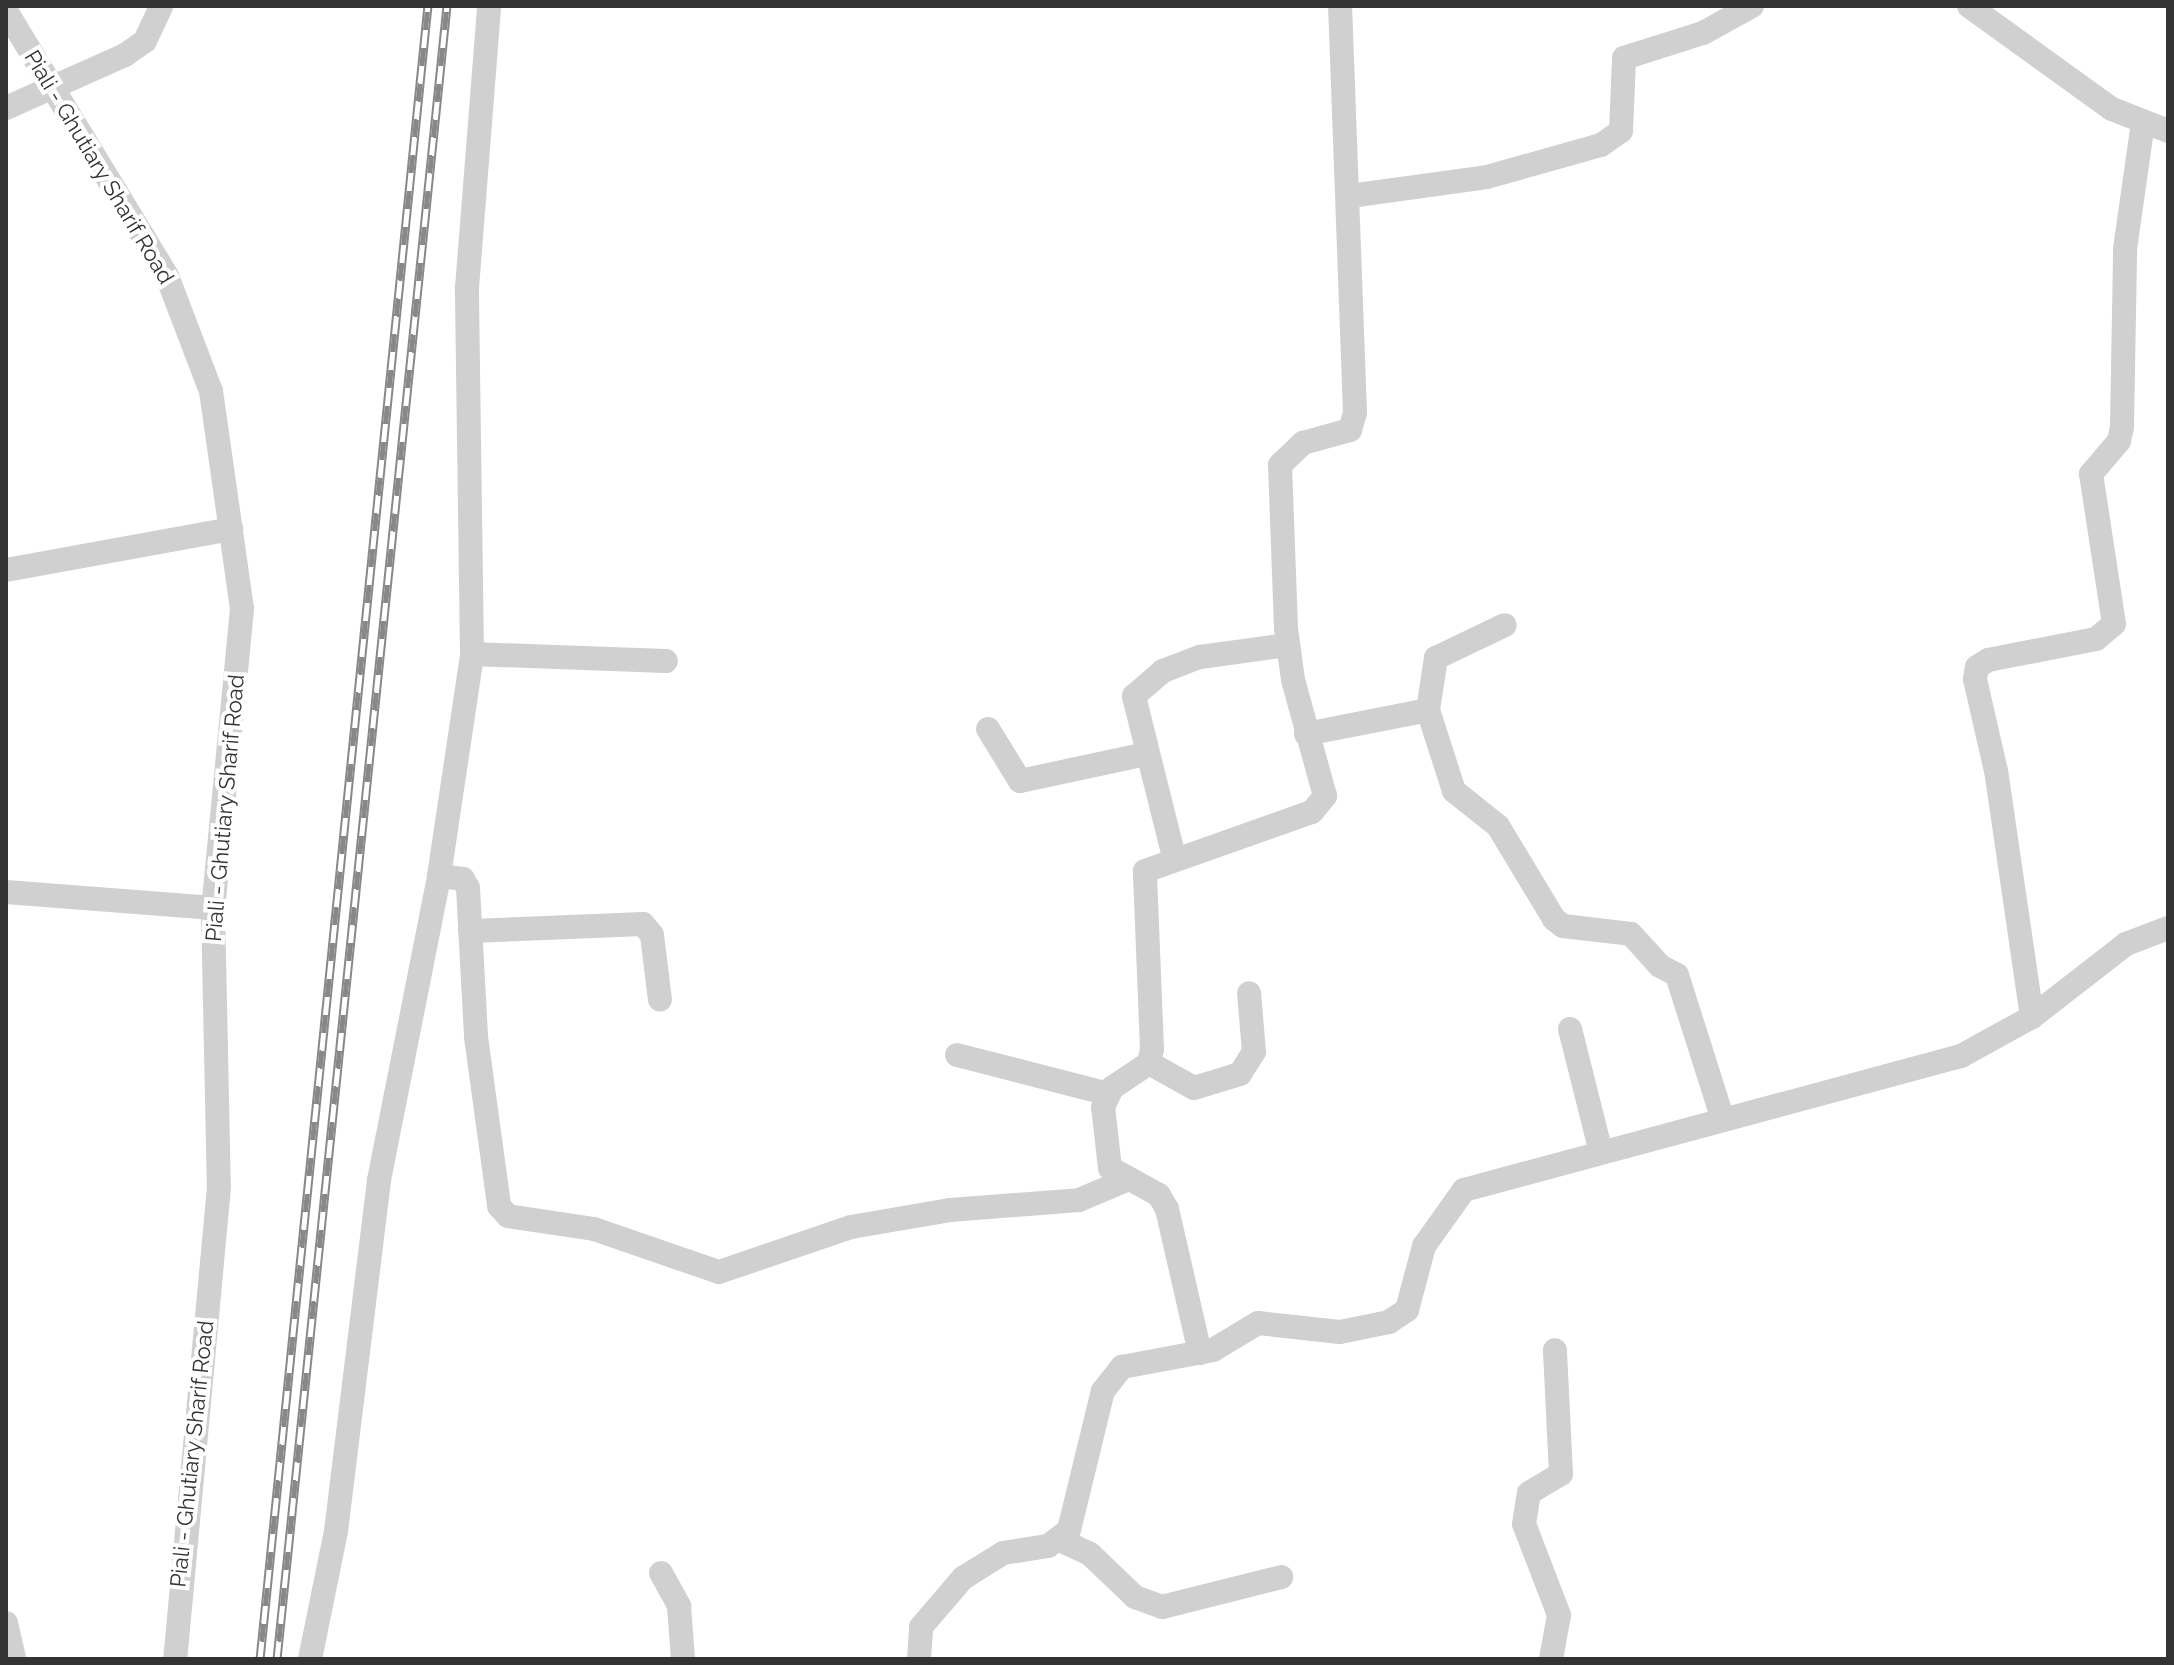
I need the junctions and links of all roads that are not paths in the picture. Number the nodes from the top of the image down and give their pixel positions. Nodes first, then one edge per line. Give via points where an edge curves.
1 (161, 6) edge
2 (489, 6) edge
3 (1340, 6) edge
4 (1752, 6) edge
5 (1969, 6) edge
6 (6, 11) edge
7 (56, 91) junction
8 (6, 108) edge
9 (2143, 122) junction
10 (2168, 131) edge
11 (1350, 196) junction
12 (231, 529) junction
13 (6, 570) edge
14 (1505, 625) dead end
15 (1288, 645) junction
16 (472, 654) junction
17 (666, 661) dead end
18 (1428, 710) junction
19 (988, 729) dead end
20 (1306, 734) junction
21 (1146, 754) junction
22 (1174, 857) junction
23 (439, 876) junction
24 (6, 892) edge
25 (214, 923) junction
26 (2168, 928) edge
27 (470, 931) junction
28 (1249, 993) dead end
29 (660, 1000) dead end
30 (2032, 1017) junction
31 (1570, 1029) dead end
32 (957, 1055) dead end
33 (1149, 1063) junction
34 (1109, 1094) junction
35 (1723, 1120) junction
36 (1601, 1152) junction
37 (1124, 1181) junction
38 (1555, 1350) dead end
39 (1200, 1353) junction
40 (1060, 1540) junction
41 (661, 1573) dead end
42 (1281, 1577) dead end
43 (6, 1623) edge
44 (14, 1659) edge
45 (175, 1659) edge
46 (310, 1659) edge
47 (683, 1659) edge
48 (919, 1659) edge
49 (1551, 1659) edge

1 - 7 street via 145,41
2 - 16 street via 467,288
3 - 11 street
4 - 11 street via 1703,33 1624,58 1621,131 1601,145 1487,177
5 - 9 street via 2112,109
6 - 7 street, Piali - Ghutiary Sharif Road
7 - 8 street
7 - 12 street, Piali - Ghutiary Sharif Road via 167,276 211,391
9 - 10 street
9 - 30 street via 2125,249 2122,427 2119,441 2091,474 2114,624 2096,639 1988,660 1977,667 1975,679 1996,771
11 - 15 street via 1355,413 1350,430 1303,443 1280,465
12 - 13 street
12 - 25 street, Piali - Ghutiary Sharif Road via 242,609
14 - 18 street via 1436,658
15 - 20 street
15 - 21 street via 1200,657 1147,683 1133,704
16 - 17 street
16 - 23 street
18 - 20 street
18 - 35 street via 1454,791 1498,826 1554,919 1563,926 1631,934 1660,966 1677,975
19 - 21 street via 1020,781
20 - 22 street via 1324,783 1320,807
21 - 22 street
22 - 33 street via 1152,866 1141,882
23 - 27 street via 466,882
23 - 46 street via 384,1151 336,1531
24 - 25 street
25 - 45 street, Piali - Ghutiary Sharif Road via 219,1187
26 - 30 street via 2126,944
27 - 29 street via 643,924 652,935
27 - 37 street via 478,1052 499,1206 508,1216 594,1229 719,1272 851,1227 950,1210 1079,1200
28 - 33 street via 1254,1052 1240,1074 1194,1088
30 - 35 street via 1933,1066
31 - 36 street
32 - 34 street
33 - 34 street
34 - 37 street via 1103,1107 1104,1150
35 - 36 street
36 - 39 street via 1464,1190 1437,1221 1411,1300 1397,1318 1340,1332 1258,1323
37 - 39 street via 1163,1200
38 - 49 street via 1561,1474 1529,1493 1524,1524 1559,1615
39 - 40 street via 1122,1367 1111,1378 1069,1530
40 - 42 street via 1090,1554 1135,1597 1162,1607
40 - 48 street via 1003,1553 963,1578 921,1627
41 - 47 street via 679,1606
43 - 44 street

